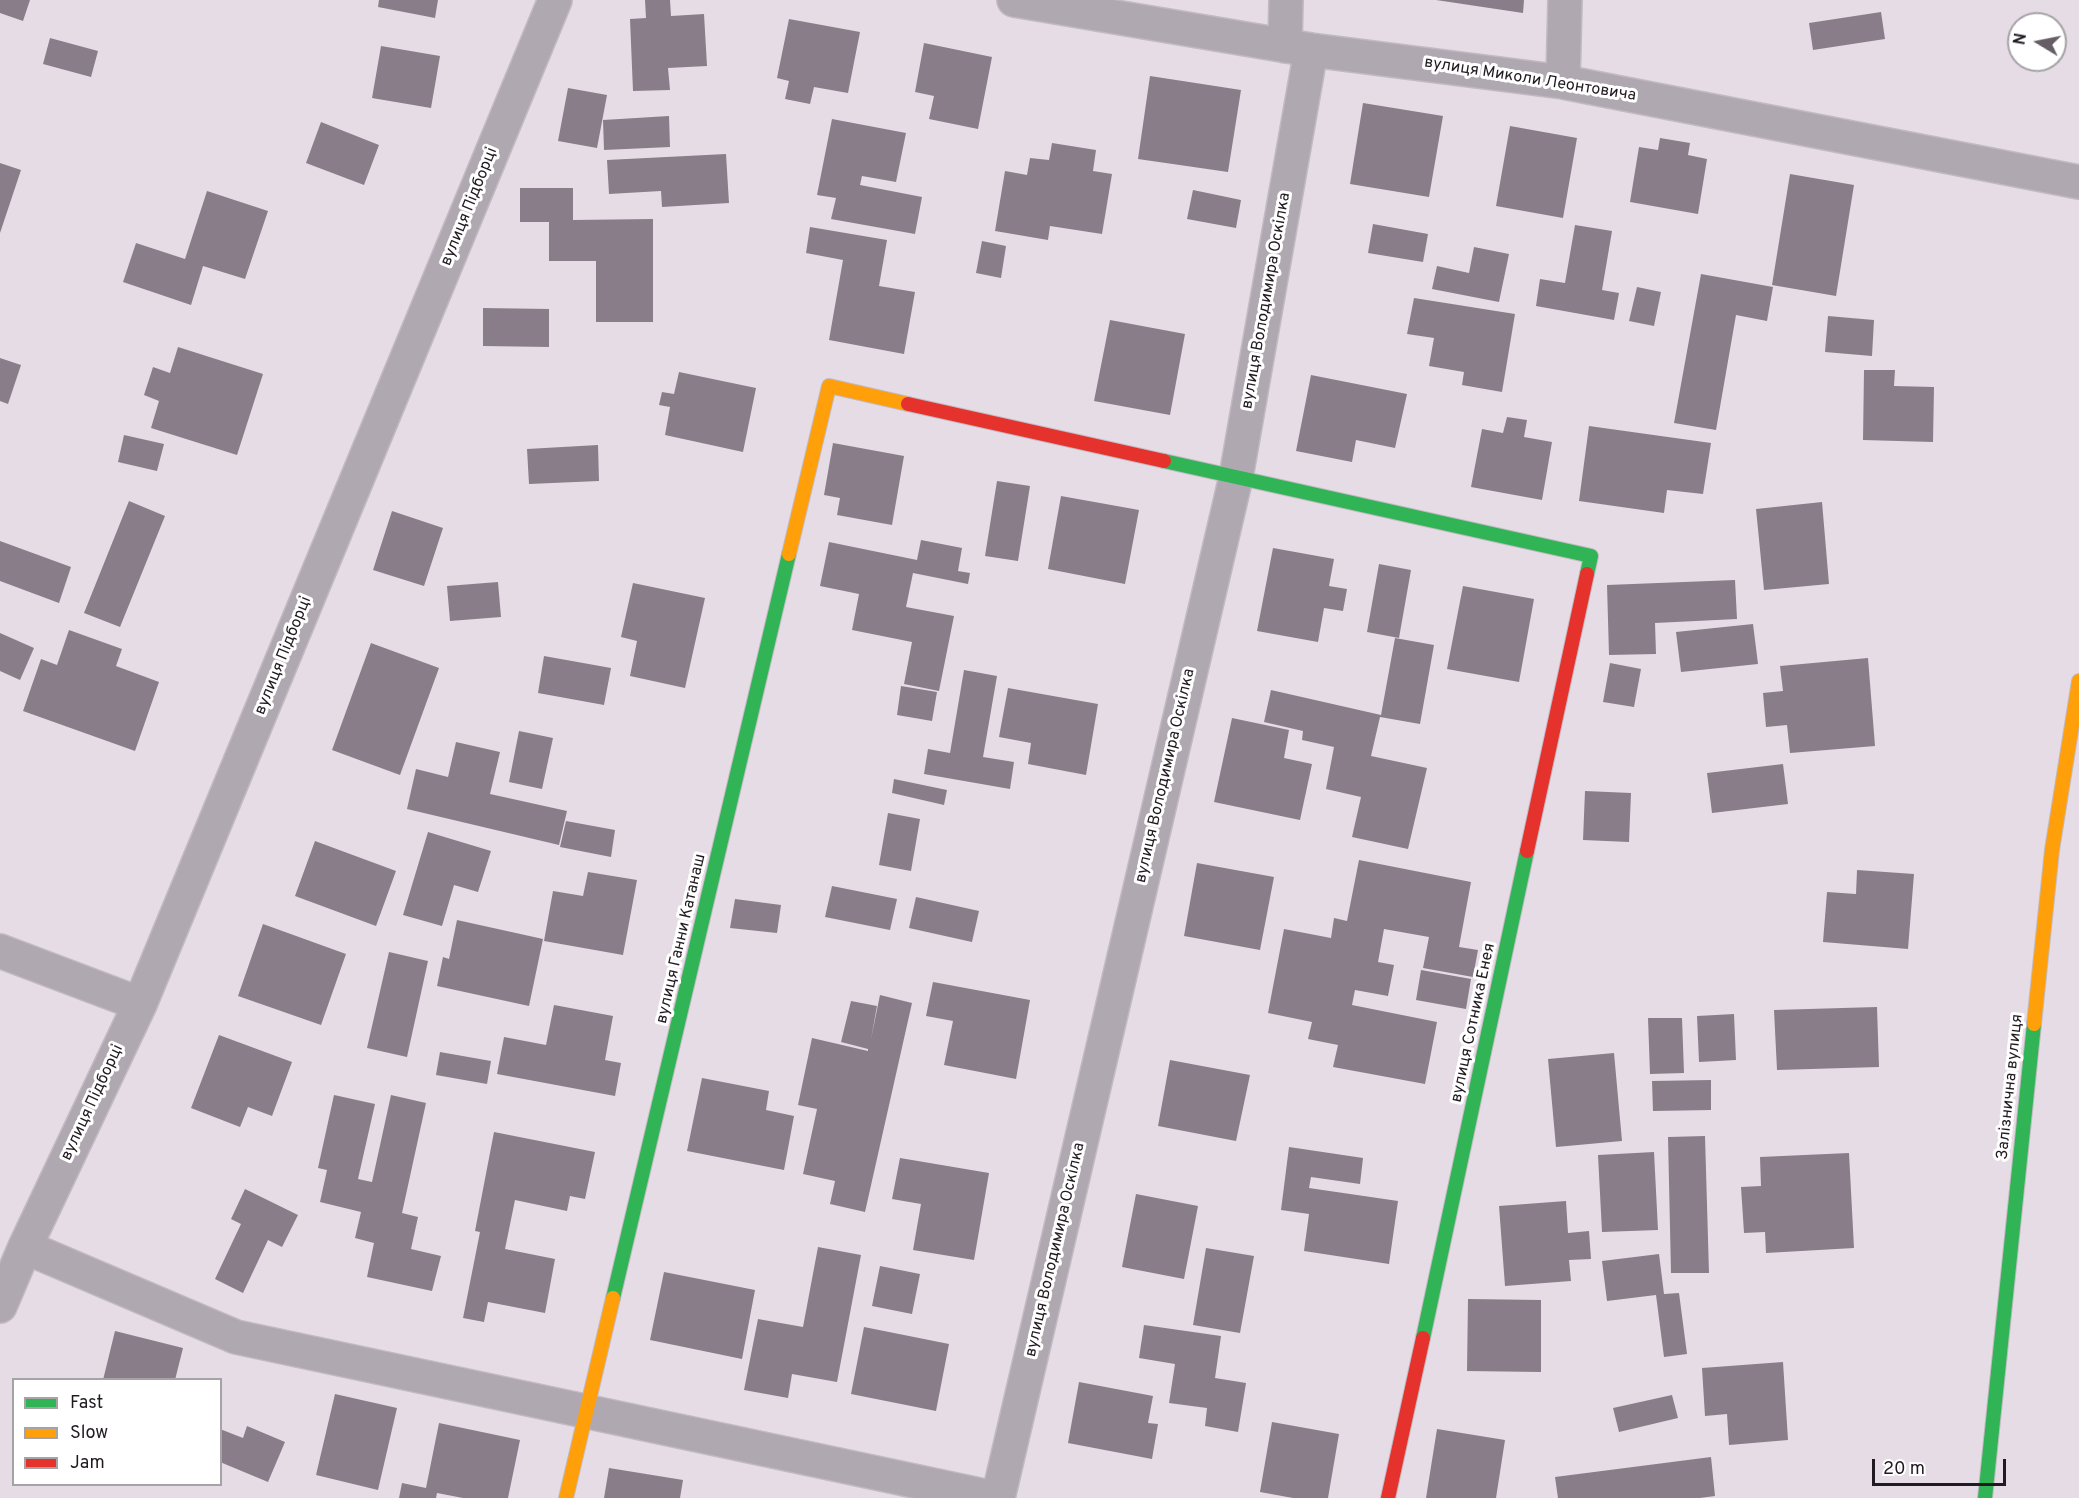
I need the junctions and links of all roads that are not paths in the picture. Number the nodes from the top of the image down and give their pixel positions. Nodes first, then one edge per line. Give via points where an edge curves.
1 (555, 0) edge
2 (1014, 0) edge
3 (1286, 0) edge
4 (1565, 0) edge
5 (1298, 48) junction
6 (1563, 82) junction
7 (2079, 182) edge
8 (1236, 477) junction
9 (2079, 681) edge
10 (0, 951) edge
11 (140, 1004) junction
12 (25, 1247) junction
13 (0, 1306) edge
14 (587, 1412) junction
15 (566, 1498) edge
16 (996, 1498) edge
17 (1388, 1498) edge
18 (1985, 1498) edge

1 - 11 street, вулиця Підборці
2 - 5 street, вулиця Миколи Леонтовича
3 - 5 street, вулиця Володимира Оскілка
4 - 6 street
5 - 6 street, вулиця Миколи Леонтовича
5 - 8 street, вулиця Володимира Оскілка
6 - 7 street, вулиця Миколи Леонтовича
8 - 14 street, вулиця Ганни Катанаш via 829,387
8 - 16 street, вулиця Володимира Оскілка
8 - 17 street, вулиця Сотника Енея via 1592,556
9 - 18 street, Залізнична вулиця via 2052,850
10 - 11 street
11 - 12 street, вулиця Підборці
12 - 13 street, вулиця Підборці
12 - 14 street via 236,1337
14 - 15 street, вулиця Ганни Катанаш
14 - 16 street

